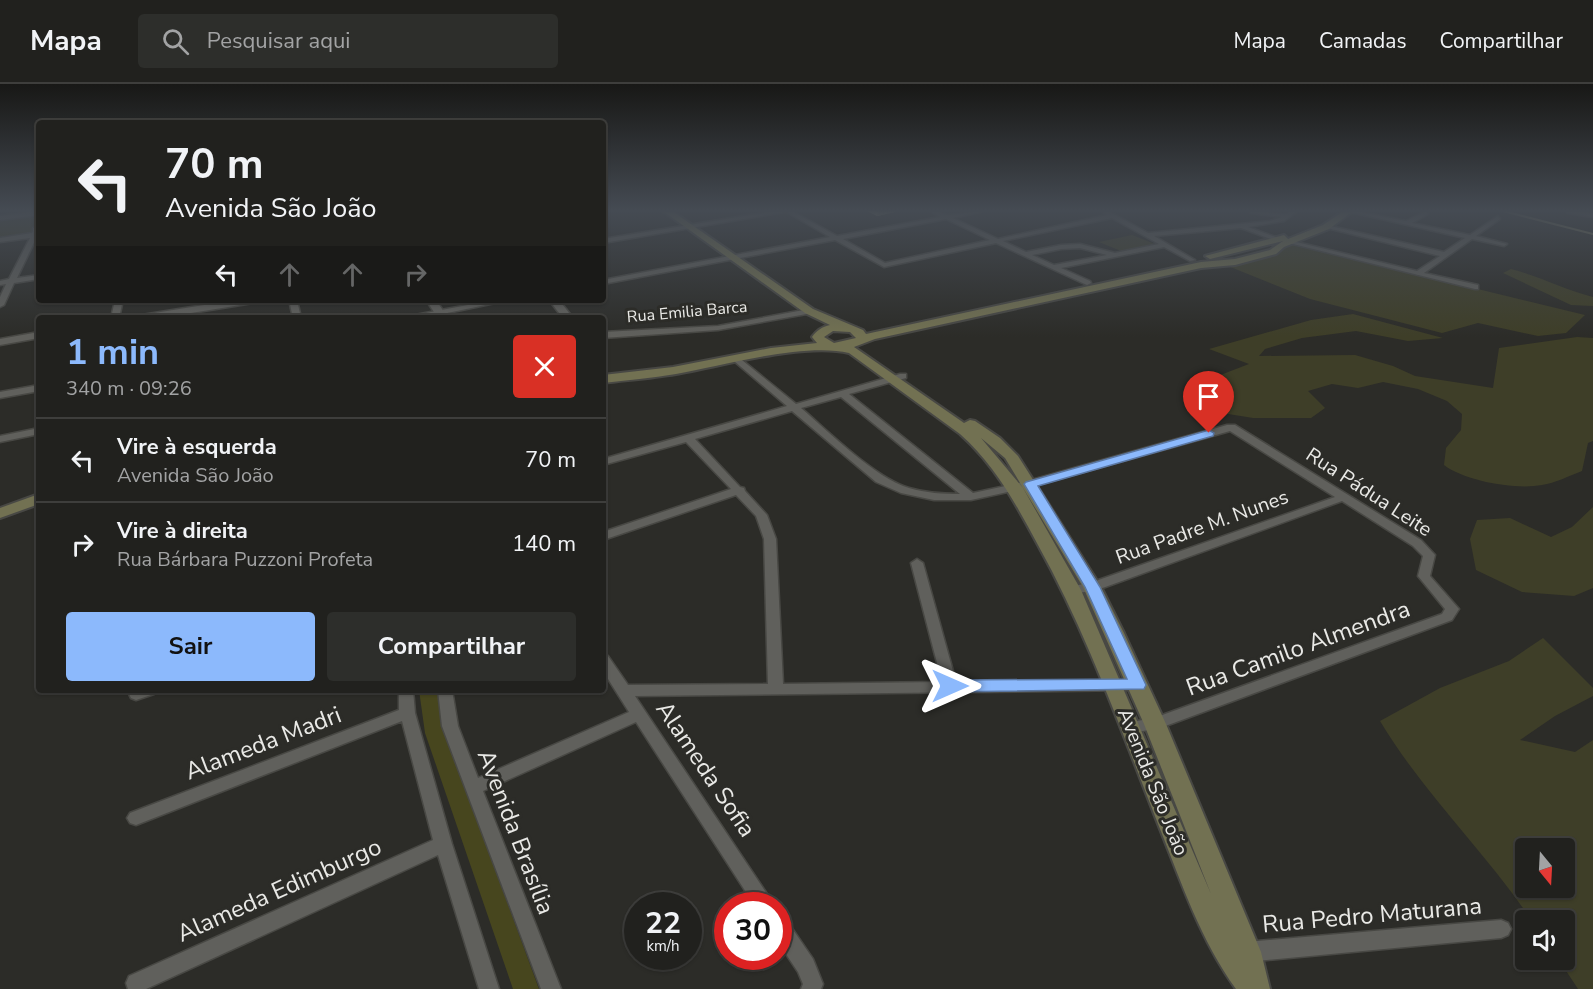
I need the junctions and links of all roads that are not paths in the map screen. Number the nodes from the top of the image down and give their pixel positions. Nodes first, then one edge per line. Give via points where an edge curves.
1 (26, 253) edge
2 (722, 253) edge
3 (755, 253) edge
4 (863, 253) edge
5 (940, 253) edge
6 (1030, 253) edge
7 (1110, 253) edge
8 (1124, 253) edge
9 (1179, 253) edge
10 (1222, 253) edge
11 (1260, 253) edge
12 (1270, 253) edge
13 (1336, 253) edge
14 (1438, 253) edge
15 (1448, 253) edge
16 (1026, 254) joint
17 (1115, 255) junction
18 (1446, 255) junction
19 (1210, 256) junction
20 (1263, 256) junction
21 (729, 258) junction
22 (1191, 260) junction
23 (1222, 263) junction
24 (1054, 267) junction
25 (1419, 273) junction
26 (36, 277) edge
27 (13, 281) junction
28 (606, 281) edge
29 (0, 283) edge
30 (1087, 283) junction
31 (1475, 287) dead end
32 (234, 303) edge
33 (493, 303) edge
34 (556, 303) edge
35 (0, 304) edge
36 (804, 312) junction
37 (160, 315) edge
38 (441, 315) edge
39 (566, 315) edge
40 (606, 335) edge
41 (819, 335) junction
42 (857, 335) junction
43 (36, 336) edge
44 (0, 342) edge
45 (833, 346) junction
46 (737, 359) junction
47 (606, 371) edge
48 (898, 378) junction
49 (606, 379) edge
50 (36, 389) edge
51 (842, 393) junction
52 (0, 395) edge
53 (795, 407) junction
54 (36, 432) edge
55 (688, 438) junction
56 (0, 439) edge
57 (606, 461) edge
58 (1022, 486) junction
59 (36, 488) edge
60 (740, 490) junction
61 (971, 497) junction
62 (1344, 497) junction
63 (36, 500) edge
64 (0, 501) edge
65 (0, 513) edge
66 (606, 535) edge
67 (918, 562) dead end
68 (1092, 587) junction
69 (1072, 590) junction
70 (1452, 609) joint
71 (1115, 633) junction
72 (1091, 634) junction
73 (606, 664) edge
74 (1113, 685) junction
75 (1138, 685) junction
76 (950, 686) junction
77 (776, 688) junction
78 (624, 691) junction
79 (406, 693) edge
80 (445, 693) edge
81 (406, 713) junction
82 (639, 714) junction
83 (1155, 724) junction
84 (1131, 728) junction
85 (1178, 779) junction
86 (1152, 780) junction
87 (473, 788) junction
88 (136, 818) dead end
89 (443, 844) junction
90 (757, 892) edge
91 (1501, 928) dead end
92 (792, 945) edge
93 (1238, 953) junction
94 (136, 983) dead end
95 (812, 986) edge
96 (489, 989) edge
97 (551, 989) edge
98 (1255, 989) edge

1 - 27 street
2 - 21 main road, Avenida São João
3 - 21 street
4 - 5 street via 884,265
6 - 16 street
7 - 17 street
8 - 17 street
9 - 22 street
10 - 19 main road
11 - 20 main road
12 - 20 main road
13 - 25 street
14 - 18 street
15 - 18 street
16 - 24 street
17 - 24 street
18 - 25 street
19 - 22 main road
19 - 23 main road
20 - 23 main road
21 - 28 street
21 - 36 main road, Avenida São João
22 - 30 main road
23 - 42 main road
24 - 30 street
25 - 31 street
26 - 27 street
27 - 29 street
27 - 35 street
30 - 42 main road
32 - 37 street
33 - 38 street
34 - 39 street
36 - 40 street, Rua Emilia Barca via 718,328
36 - 41 main road, Avenida São João via 817,326
36 - 42 main road, Avenida São João
41 - 42 main road via 835,328
41 - 45 main road, Avenida São João via 824,343
41 - 47 main road via 660,365
42 - 45 main road via 852,345
42 - 48 main road, Avenida São João via 864,348
43 - 44 street
45 - 46 main road via 810,346
45 - 48 main road, Avenida São João via 853,350
46 - 49 main road
46 - 53 street
48 - 51 street
48 - 58 main road, Avenida São João via 937,406
50 - 52 street
51 - 53 street
51 - 61 street
53 - 55 street
53 - 61 street via 880,480 934,497
54 - 56 street
55 - 57 street
55 - 60 street
58 - 61 street
58 - 62 street, Rua Pádua Leite via 1231,427
58 - 68 main road, Avenida São João
58 - 69 main road, Avenida São João
59 - 64 main road
60 - 66 street
60 - 77 street via 761,515 770,539
62 - 68 street, Rua Padre M. Nunes
62 - 70 street, Rua Pádua Leite via 1430,555 1424,576
63 - 65 main road
67 - 76 street
68 - 69 street, Rua Padre M. Nunes
68 - 71 main road, Avenida São João
69 - 72 main road, Avenida São João
70 - 83 street, Rua Camilo Almendra via 1447,617
71 - 72 main road
71 - 75 main road, Avenida São João
72 - 74 main road, Avenida São João
73 - 78 street, Alameda Sofia
74 - 75 street
74 - 76 street
74 - 84 main road, Avenida São João
75 - 83 main road, Avenida São João
76 - 77 street
77 - 78 street
78 - 82 street, Alameda Sofia
79 - 81 street
80 - 87 street, Avenida Brasília via 450,726
81 - 88 street, Alameda Madri
81 - 89 street
82 - 87 street
82 - 90 street, Alameda Sofia
83 - 84 street, Rua Camilo Almendra
83 - 85 main road, Avenida São João
84 - 86 main road, Avenida São João
85 - 86 main road
85 - 93 main road, Avenida São João
86 - 93 main road, Avenida São João via 1200,897
87 - 97 street, Avenida Brasília
89 - 94 street, Alameda Edimburgo
89 - 96 street
91 - 93 street, Rua Pedro Maturana
92 - 95 street via 806,966
93 - 98 main road, Avenida São João

